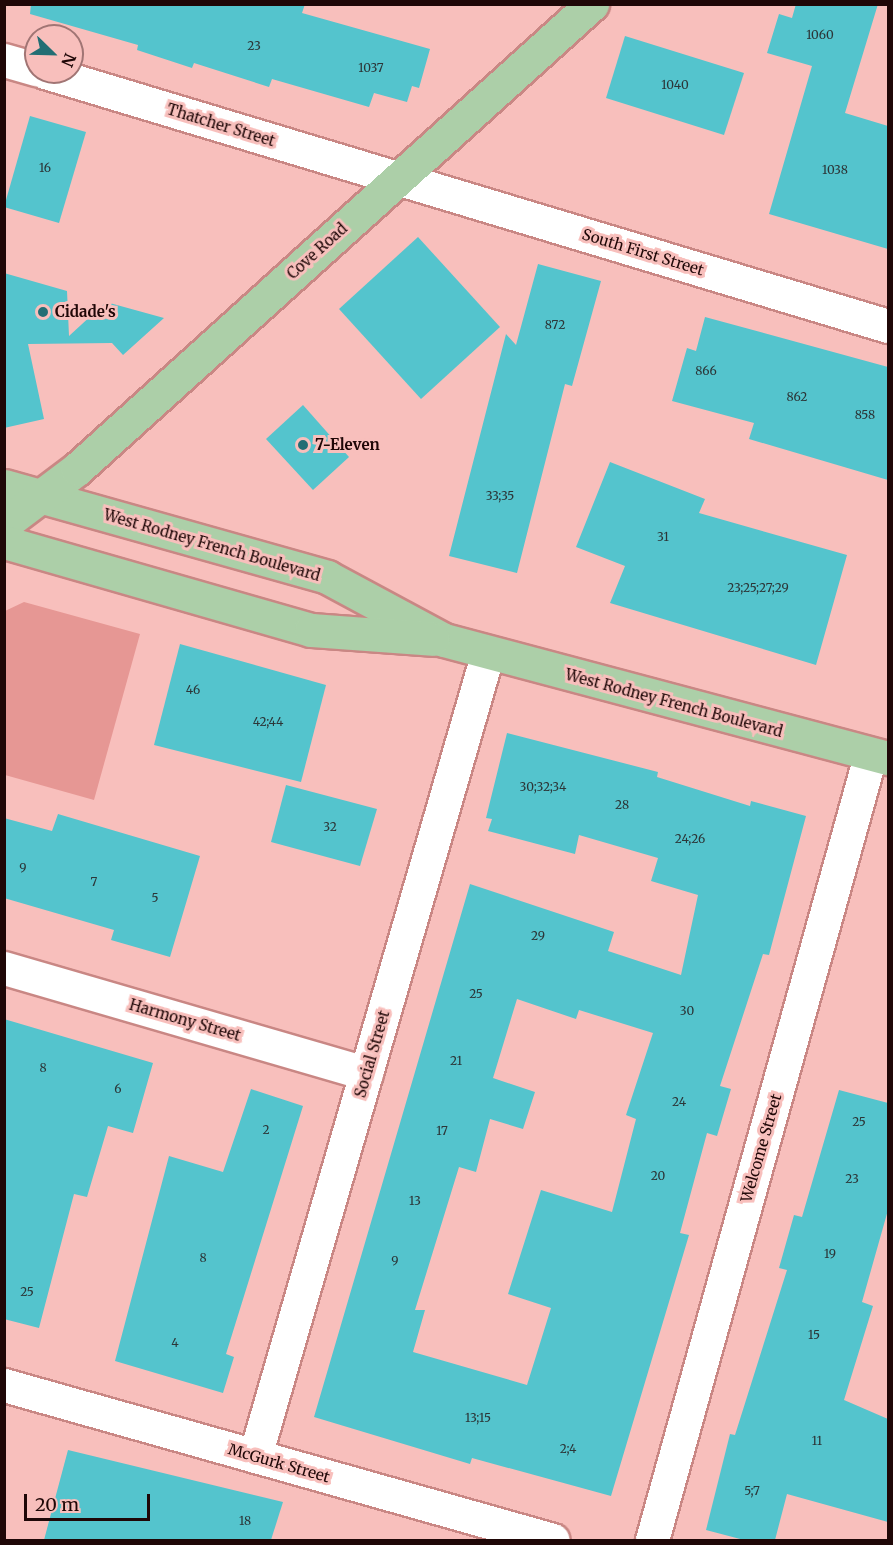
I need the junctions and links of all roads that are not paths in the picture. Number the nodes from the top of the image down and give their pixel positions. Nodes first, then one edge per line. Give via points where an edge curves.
1 (592, 4) edge
2 (4, 60) edge
3 (24, 66) edge
4 (84, 84) edge
5 (397, 179) junction
6 (888, 326) edge
7 (4, 486) edge
8 (40, 495) junction
9 (4, 524) edge
10 (4, 542) edge
11 (444, 640) junction
12 (488, 652) junction
13 (882, 761) edge
14 (4, 968) edge
15 (366, 1073) junction
16 (4, 1385) edge
17 (255, 1456) junction
18 (553, 1540) edge
19 (652, 1540) edge

1 - 5 main road, Cove Road
2 - 3 street
4 - 5 street, Thatcher Street
5 - 6 street, South First Street
5 - 8 main road, Cove Road via 77,469
7 - 8 main road, West Rodney French Boulevard
8 - 9 main road, Cove Road
8 - 11 main road, West Rodney French Boulevard via 327,577
10 - 11 main road, West Rodney French Boulevard via 311,630
11 - 12 main road, West Rodney French Boulevard
12 - 13 main road, West Rodney French Boulevard
12 - 15 street, Social Street
13 - 19 street, Welcome Street
14 - 15 street, Harmony Street
15 - 17 street, Social Street
16 - 17 street, McGurk Street
17 - 18 street, McGurk Street

